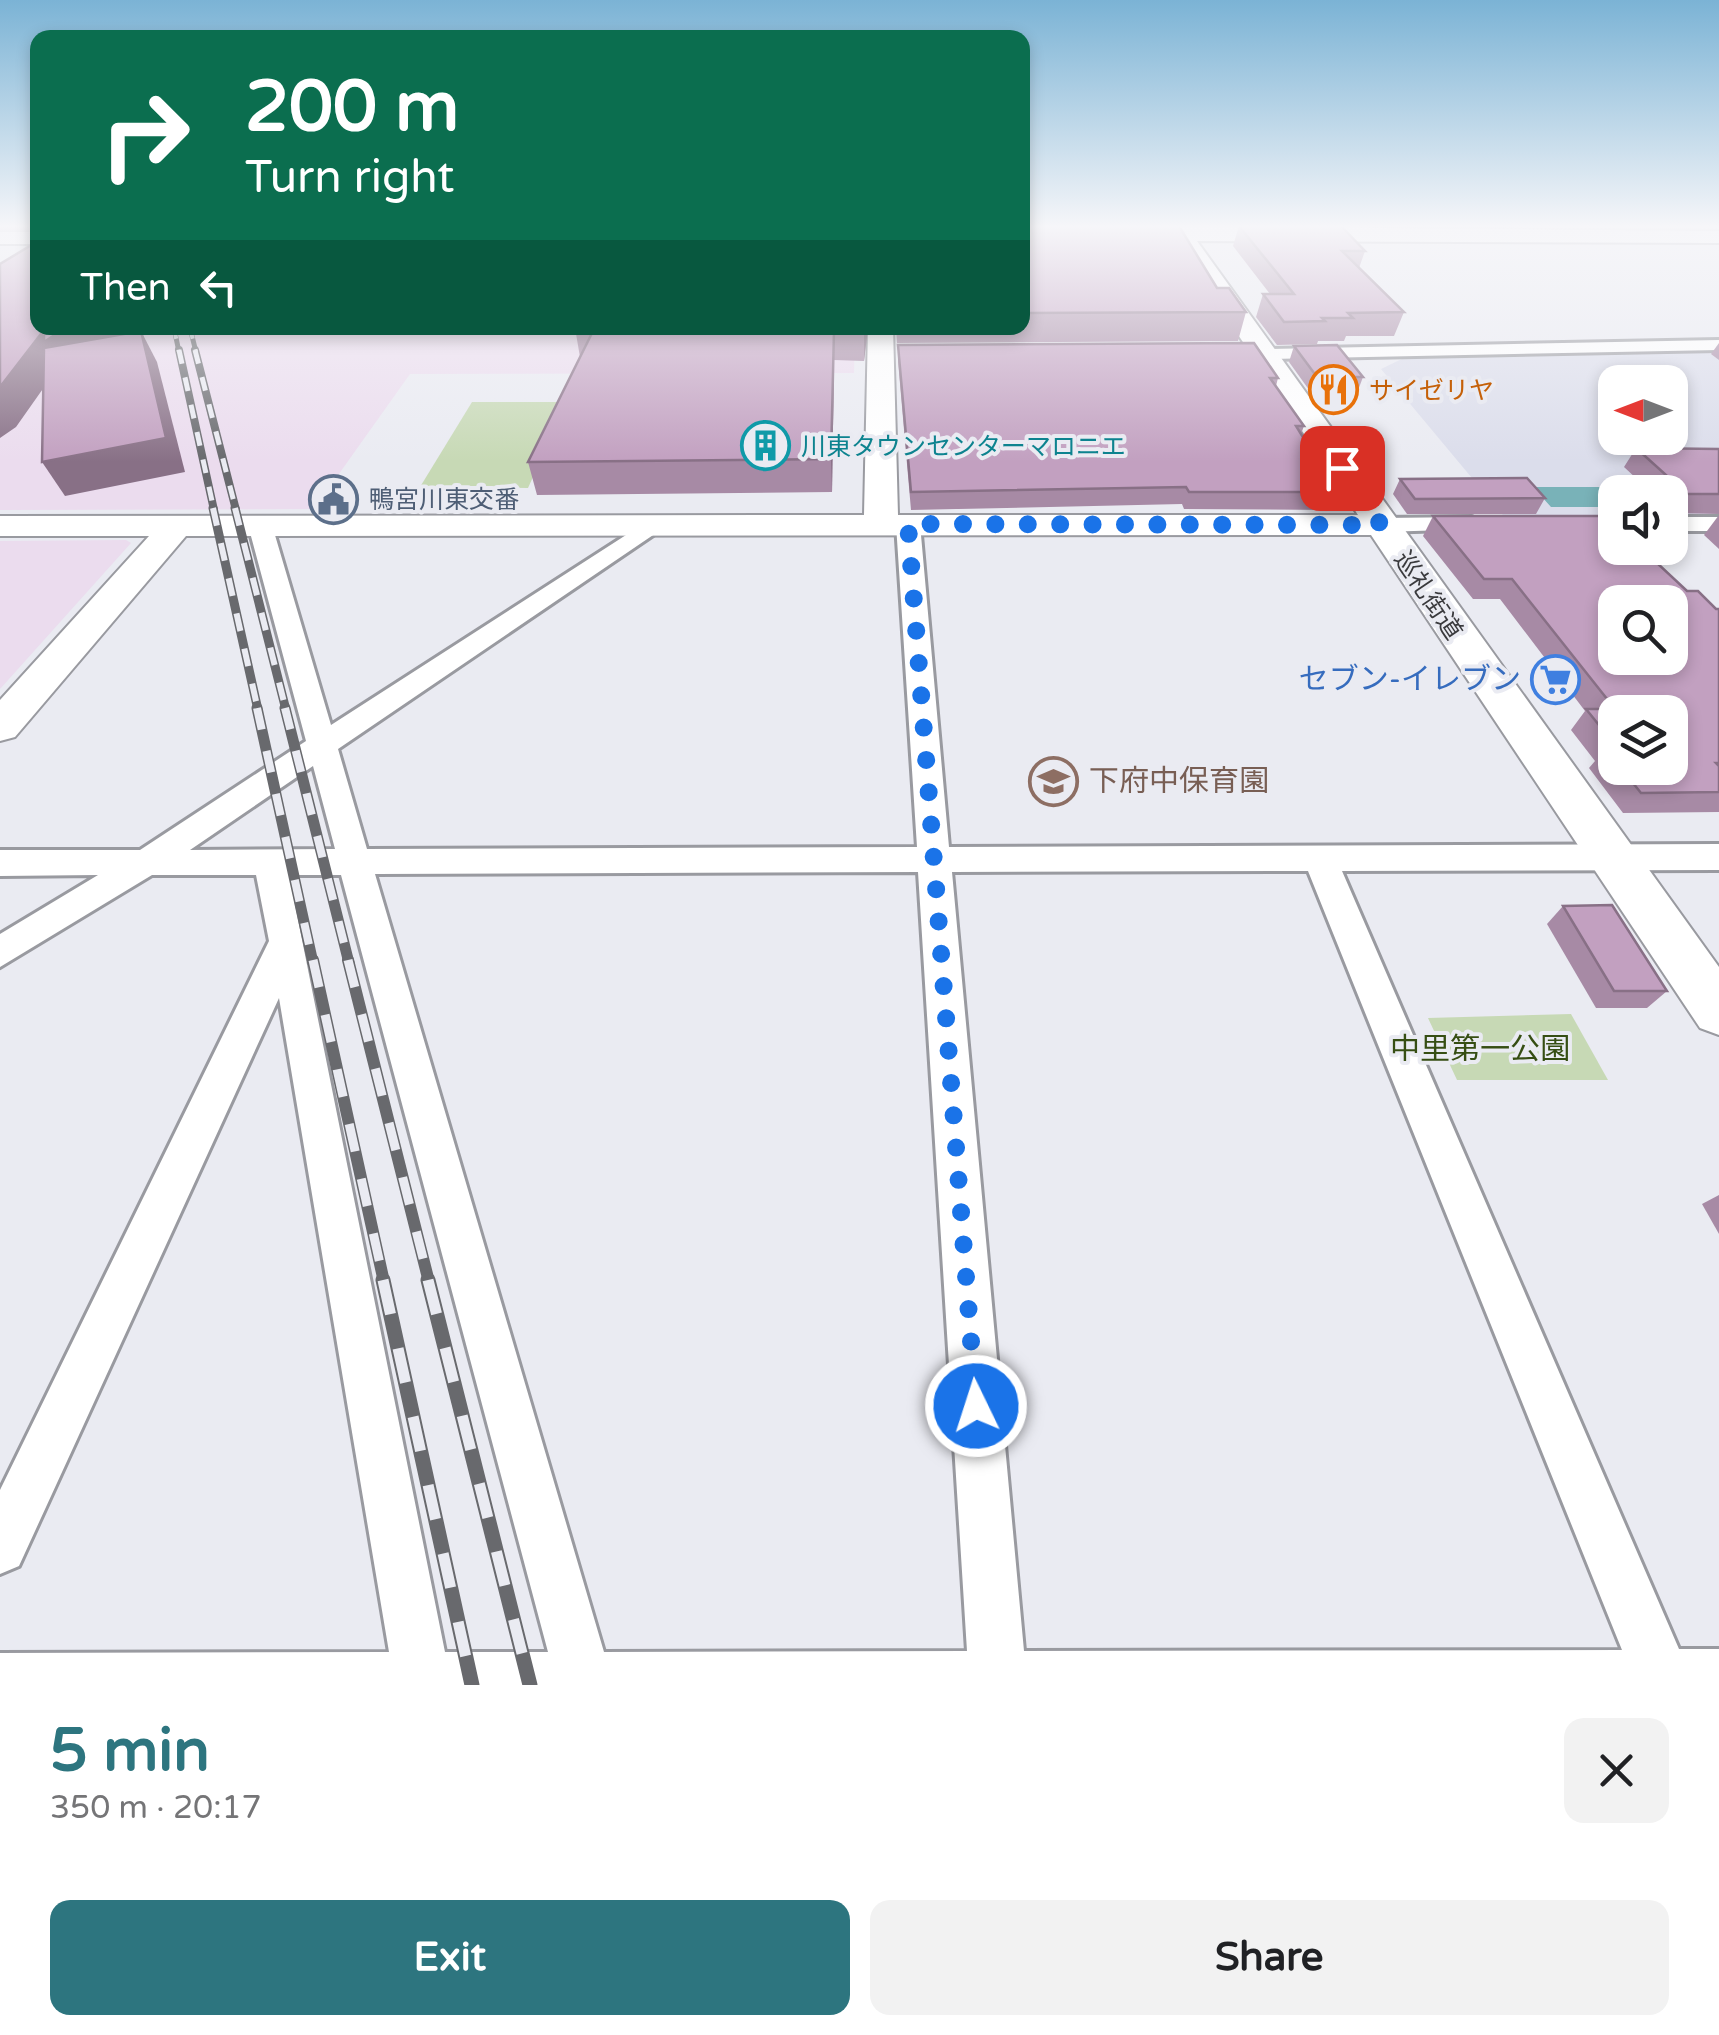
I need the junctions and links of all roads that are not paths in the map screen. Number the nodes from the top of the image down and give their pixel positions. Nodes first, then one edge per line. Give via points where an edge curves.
1 (1226, 305) edge
2 (886, 344) edge
3 (1719, 345) edge
4 (1256, 352) junction
5 (654, 524) junction
6 (895, 524) junction
7 (1498, 524) edge
8 (1688, 524) edge
9 (1719, 524) edge
10 (177, 525) junction
11 (260, 525) junction
12 (1381, 525) junction
13 (0, 526) edge
14 (0, 727) edge
15 (320, 747) junction
16 (1719, 857) edge
17 (1614, 858) junction
18 (1320, 859) junction
19 (934, 861) junction
20 (0, 863) edge
21 (270, 863) junction
22 (353, 863) junction
23 (142, 865) junction
24 (287, 941) junction
25 (0, 952) edge
26 (1719, 1010) edge
27 (0, 1547) edge
28 (1662, 1678) junction
29 (1719, 1678) edge
30 (584, 1680) junction
31 (0, 1682) edge
32 (997, 1682) edge
33 (423, 1683) edge

1 - 4 street, 巡礼街道
2 - 6 street
3 - 4 street
4 - 12 street, 巡礼街道
5 - 6 street
5 - 11 street
5 - 15 street
6 - 12 street
6 - 19 street
7 - 12 street
8 - 9 street
10 - 11 street
10 - 13 street
10 - 14 street
11 - 15 street
12 - 17 street, 巡礼街道
15 - 22 street
15 - 23 street
16 - 17 street
17 - 18 street
17 - 26 street, 巡礼街道
18 - 19 street
18 - 28 street
19 - 22 street
19 - 32 street
20 - 23 street
21 - 22 street
21 - 23 street
21 - 24 street
22 - 30 street
23 - 25 street
24 - 27 street
24 - 33 street
28 - 29 street
28 - 32 street
30 - 32 street
30 - 33 street
31 - 33 street

